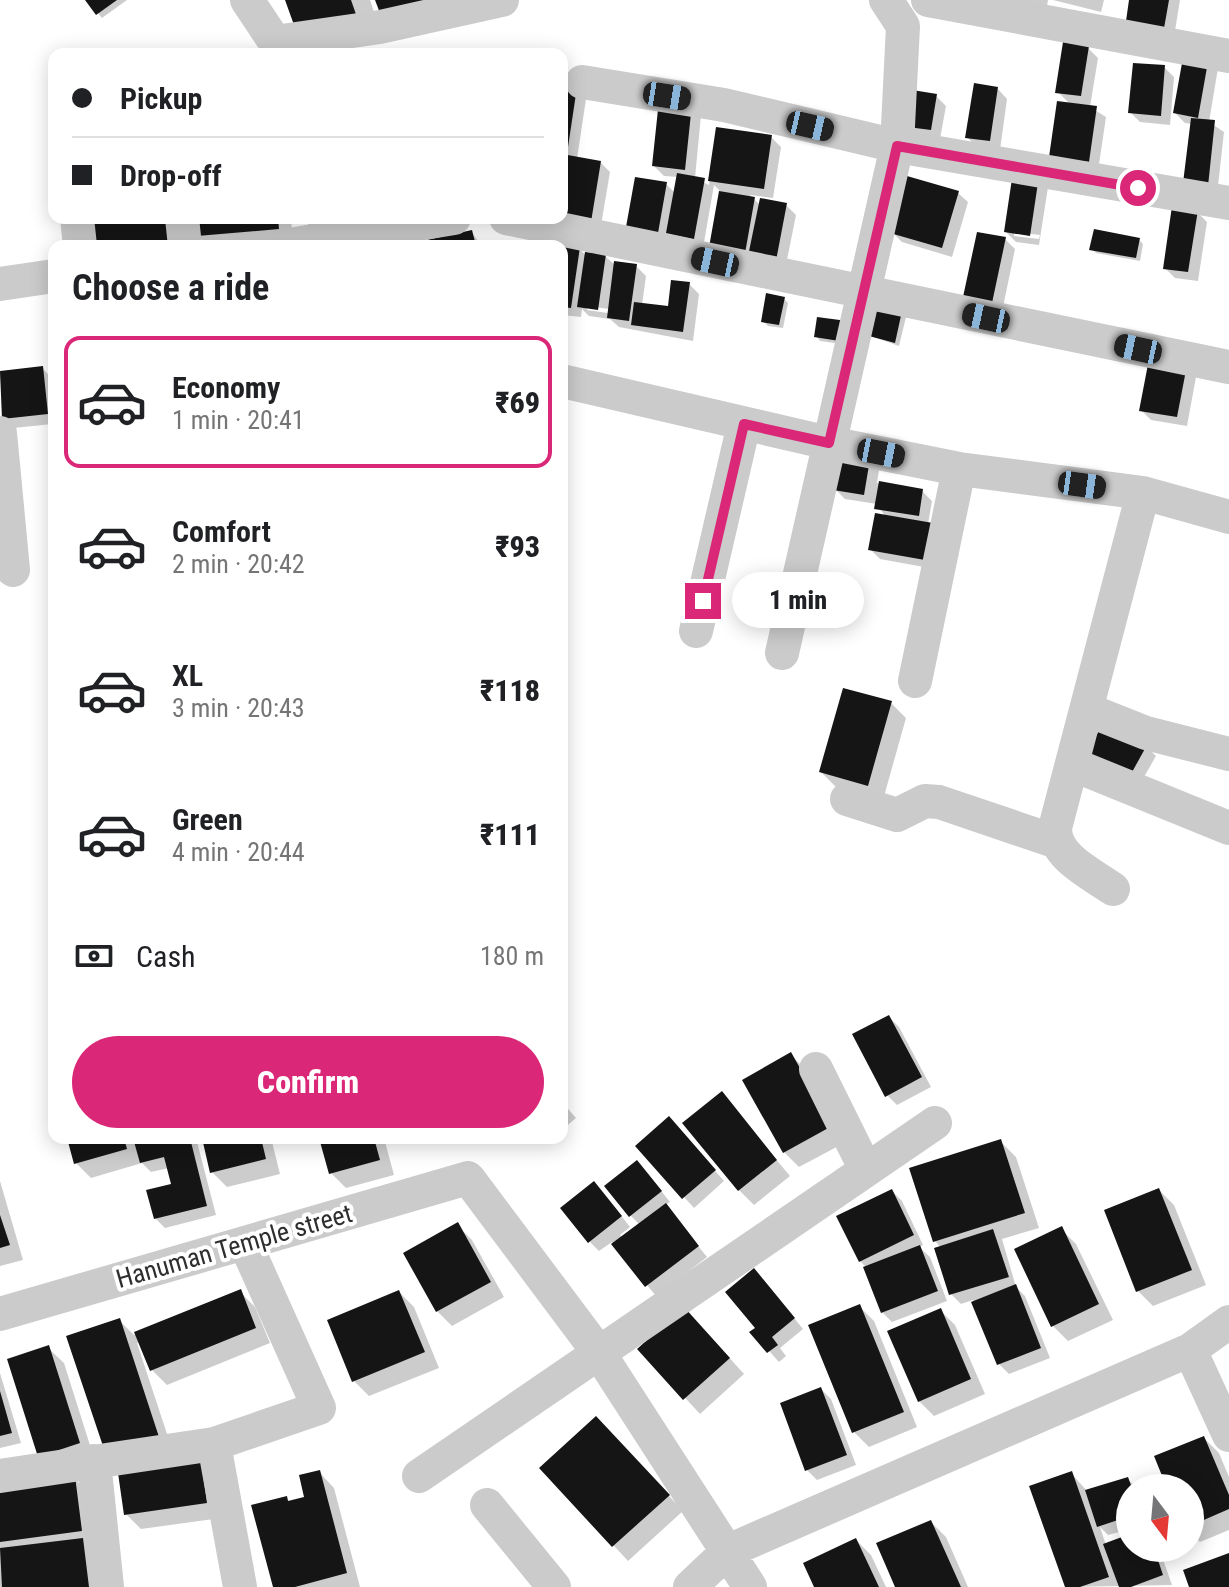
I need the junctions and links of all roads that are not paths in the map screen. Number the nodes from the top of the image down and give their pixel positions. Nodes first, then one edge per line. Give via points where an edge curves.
1 (247, 0) edge
2 (502, 0) edge
3 (886, 0) edge
4 (928, 0) edge
5 (374, 14) edge
6 (275, 48) edge
7 (1229, 56) edge
8 (582, 82) dead end
9 (897, 146) junction
10 (1229, 203) edge
11 (424, 224) edge
12 (534, 224) edge
13 (395, 230) edge
14 (289, 239) edge
15 (48, 277) edge
16 (0, 284) edge
17 (865, 294) junction
18 (1229, 367) edge
19 (568, 382) edge
20 (744, 424) junction
21 (0, 433) edge
22 (829, 443) junction
23 (959, 469) junction
24 (1143, 493) junction
25 (1229, 517) edge
26 (13, 570) dead end
27 (696, 631) dead end
28 (782, 653) dead end
29 (915, 681) dead end
30 (1088, 710) junction
31 (1229, 754) edge
32 (1074, 765) junction
33 (847, 799) dead end
34 (1229, 828) edge
35 (1054, 841) junction
36 (1113, 889) dead end
37 (816, 1069) dead end
38 (935, 1123) dead end
39 (866, 1170) junction
40 (245, 1243) junction
41 (0, 1314) edge
42 (1229, 1322) edge
43 (1190, 1350) junction
44 (599, 1353) junction
45 (1229, 1435) edge
46 (214, 1444) junction
47 (94, 1461) junction
48 (0, 1476) edge
49 (419, 1476) dead end
50 (487, 1505) dead end
51 (728, 1551) junction
52 (107, 1587) edge
53 (240, 1587) edge
54 (554, 1587) edge
55 (690, 1587) edge
56 (750, 1587) edge

1 - 6 street
2 - 5 street
3 - 9 street via 903,26
4 - 7 street
5 - 6 street
8 - 9 street via 724,105
9 - 10 street
9 - 17 street
11 - 13 street
12 - 17 street
13 - 14 street
15 - 16 street
17 - 18 street
17 - 22 street
19 - 20 street
20 - 22 street
20 - 27 street
21 - 26 street
22 - 23 street
22 - 28 street
23 - 24 street
23 - 29 street
24 - 25 street
24 - 30 street
30 - 31 street via 1146,733
30 - 32 street
32 - 34 street
32 - 35 street
33 - 35 street via 897,815 925,801 939,802
35 - 36 street
37 - 39 street
38 - 39 street
39 - 44 street
40 - 41 street, Hanuman Temple street
40 - 44 street, Hanuman Temple street via 468,1178
40 - 46 street via 319,1408
42 - 43 street
43 - 45 street
43 - 51 street
44 - 49 street
44 - 51 street
46 - 47 street
46 - 53 street
47 - 48 street
47 - 52 street
50 - 54 street
51 - 55 street
51 - 56 street

